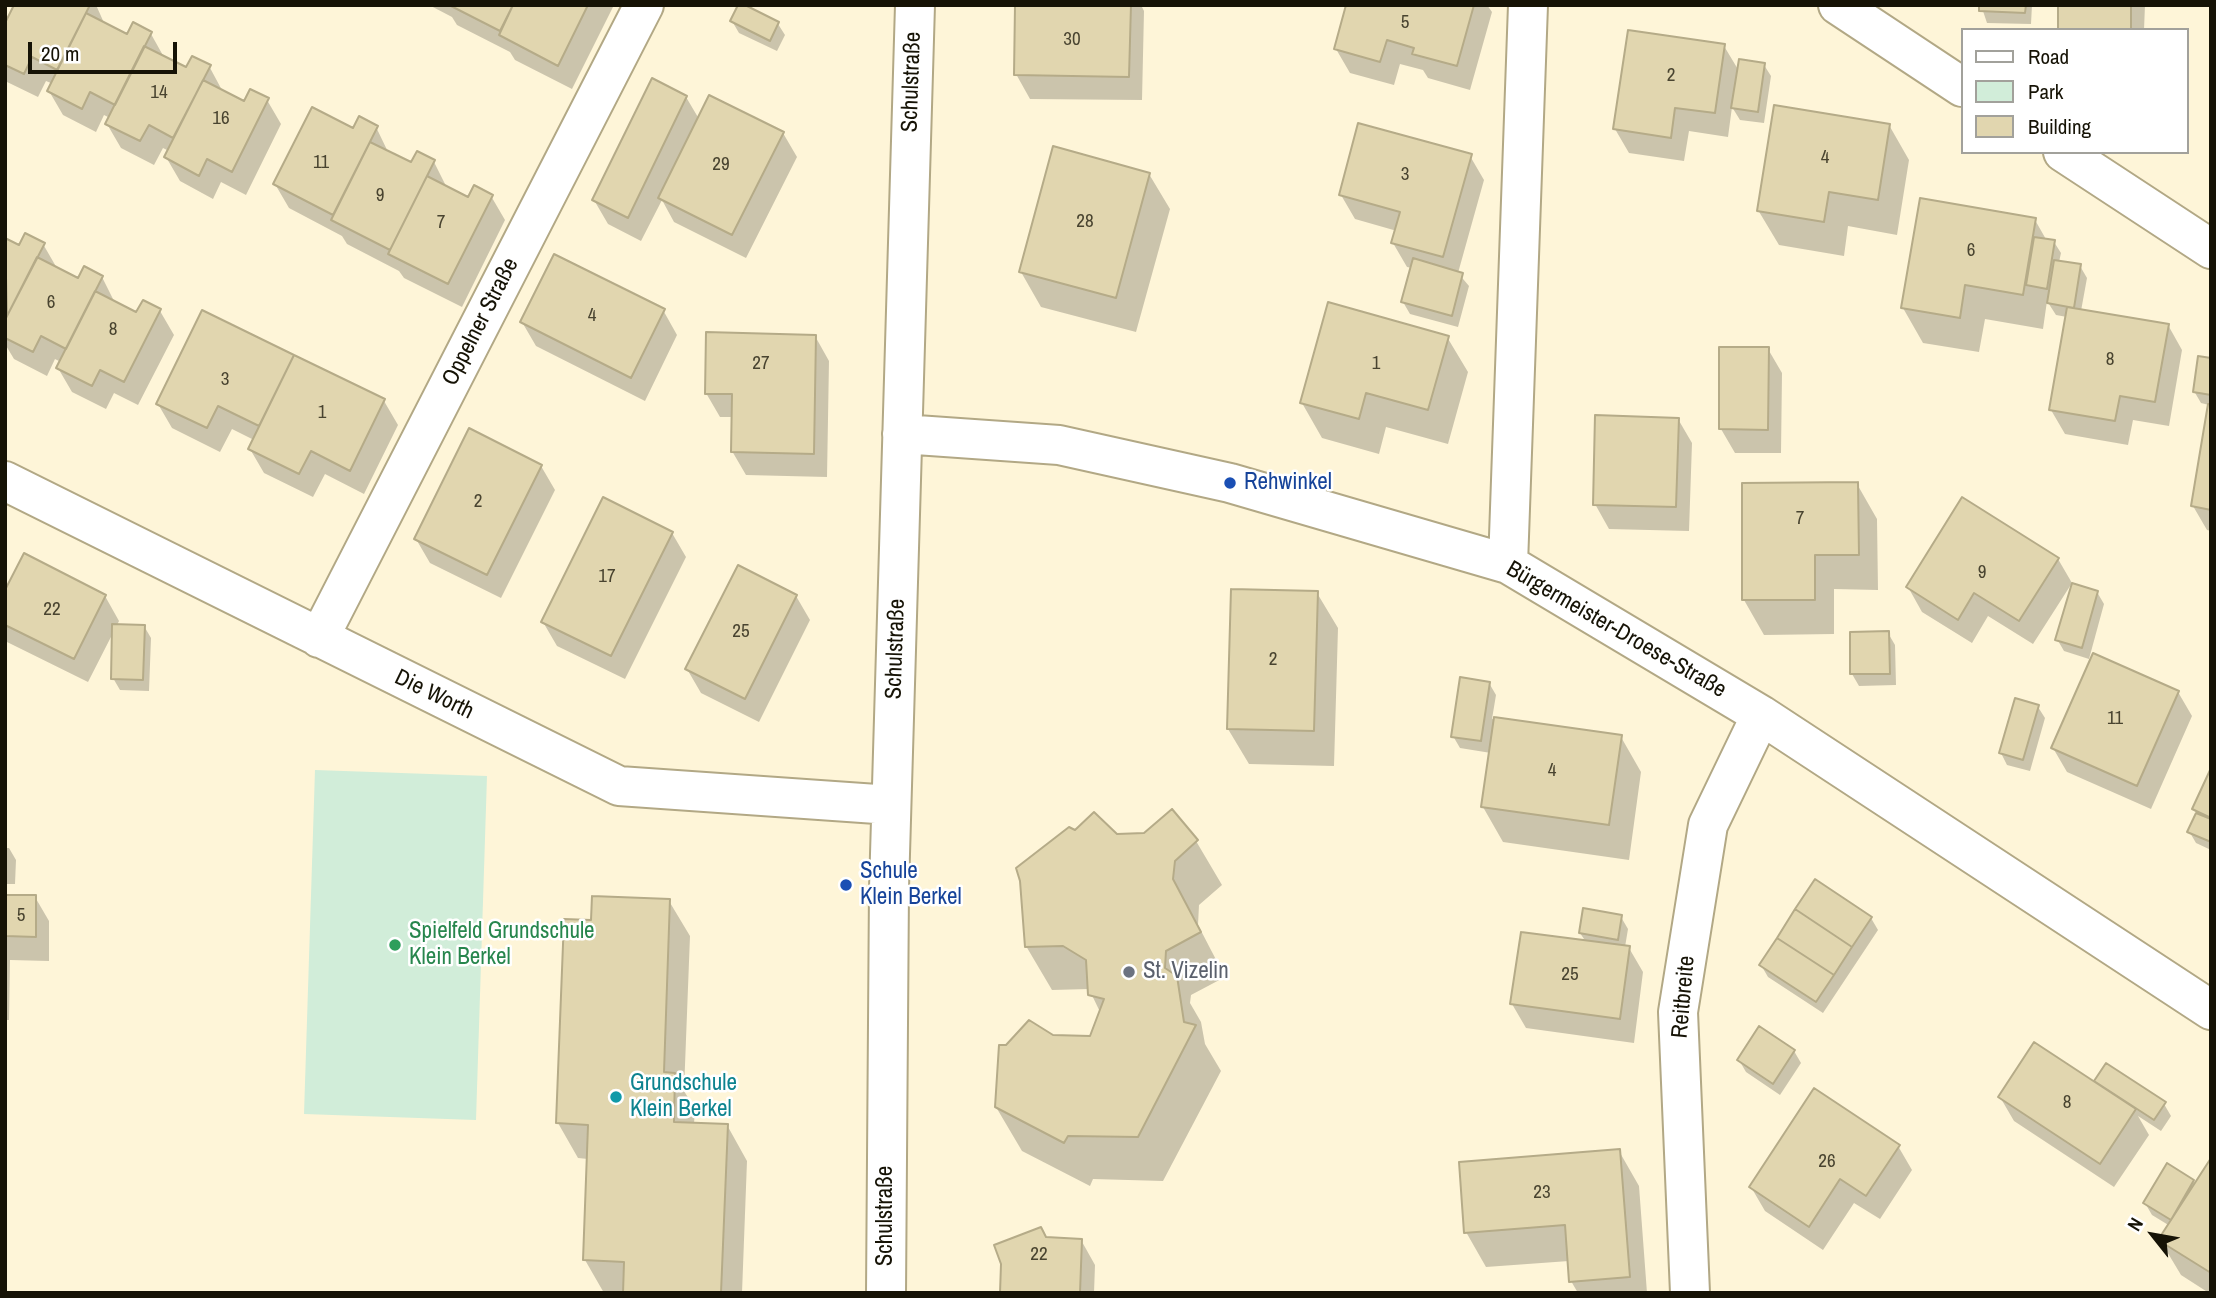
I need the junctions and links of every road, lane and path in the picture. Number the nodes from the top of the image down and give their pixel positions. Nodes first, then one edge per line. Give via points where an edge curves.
1 (644, 5) edge
2 (915, 5) edge
3 (1528, 5) edge
4 (1838, 5) edge
5 (1960, 86) edge
6 (2066, 154) edge
7 (2211, 249) edge
8 (902, 434) junction
9 (5, 481) edge
10 (1508, 564) junction
11 (319, 638) junction
12 (1761, 716) junction
13 (891, 805) junction
14 (2211, 1010) edge
15 (886, 1293) edge
16 (1690, 1293) edge

1 - 11 street, Oppelner Straße
2 - 8 street, Schulstraße
3 - 10 street
4 - 5 street
6 - 7 street
8 - 10 street, Bürgermeister-Droese-Straße via 1059,445 1230,483
8 - 13 street, Schulstraße
9 - 11 street, Die Worth
10 - 12 street, Bürgermeister-Droese-Straße
11 - 13 street, Die Worth via 619,786
12 - 14 street, Bürgermeister-Droese-Straße
12 - 16 street, Reitbreite via 1708,825 1678,1012
13 - 15 street, Schulstraße

